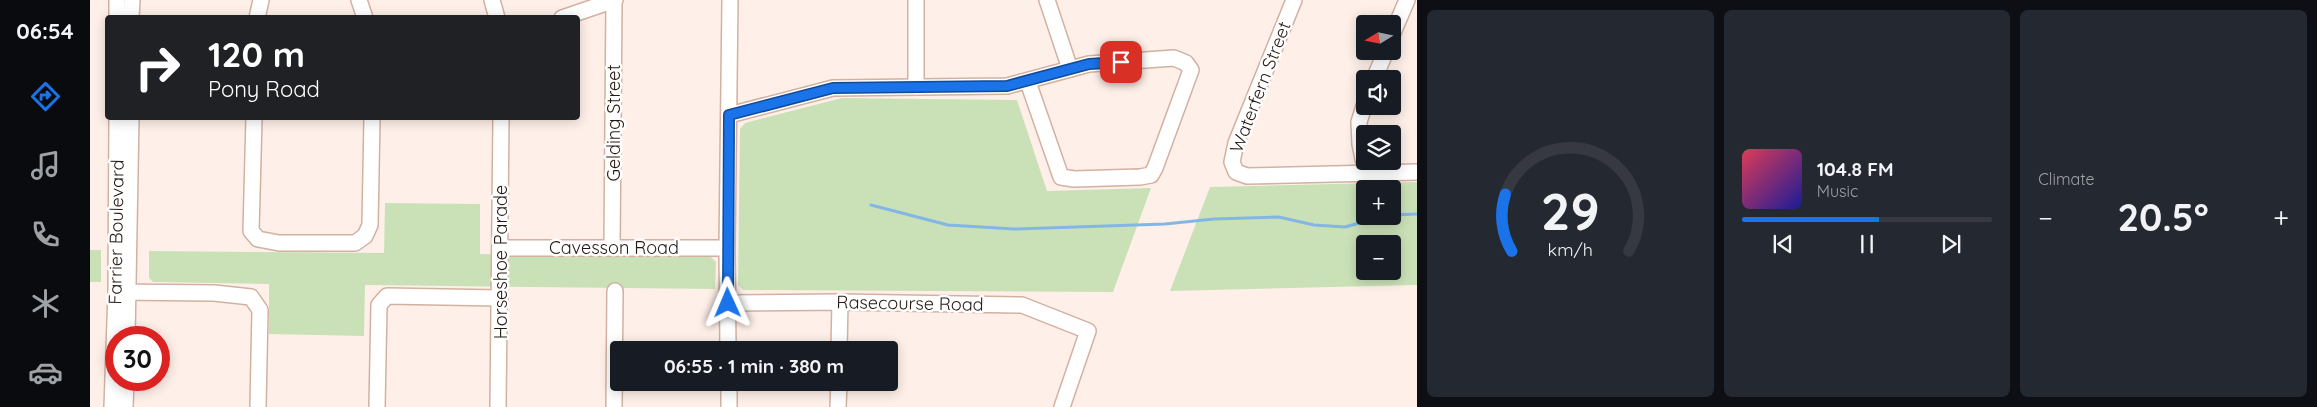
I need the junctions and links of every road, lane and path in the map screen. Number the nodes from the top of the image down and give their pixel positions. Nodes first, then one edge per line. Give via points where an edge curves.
1 (118, 0) edge
2 (132, 0) edge
3 (261, 0) edge
4 (359, 0) edge
5 (492, 0) edge
6 (615, 0) edge
7 (730, 0) edge
8 (916, 0) edge
9 (1048, 0) edge
10 (1294, 0) edge
11 (1407, 0) edge
12 (117, 15) edge
13 (131, 15) edge
14 (258, 15) edge
15 (364, 15) edge
16 (496, 15) edge
17 (571, 15) edge
18 (1401, 15) edge
19 (1070, 69) junction
20 (1024, 83) junction
21 (916, 87) junction
22 (729, 115) junction
23 (1361, 115) edge
24 (117, 120) edge
25 (130, 120) edge
26 (254, 120) edge
27 (372, 120) edge
28 (501, 120) edge
29 (1417, 172) edge
30 (1366, 173) junction
31 (612, 246) junction
32 (500, 248) junction
33 (727, 248) junction
34 (615, 291) dead end
35 (122, 292) junction
36 (500, 298) junction
37 (840, 302) junction
38 (728, 303) junction
39 (126, 326) edge
40 (728, 341) edge
41 (839, 341) edge
42 (126, 391) edge
43 (729, 391) edge
44 (839, 391) edge
45 (112, 407) edge
46 (125, 407) edge
47 (258, 407) edge
48 (377, 407) edge
49 (498, 407) edge
50 (614, 407) edge
51 (729, 407) edge
52 (838, 407) edge
53 (1062, 407) edge

1 - 12 street
2 - 13 street
3 - 14 street
4 - 15 street
5 - 16 street
6 - 17 street
6 - 31 street, Gelding Street
7 - 22 street
8 - 21 street
9 - 19 street
10 - 30 street, Waterfern Street via 1236,143 1233,167 1247,176
11 - 18 street
19 - 20 street
19 - 20 street via 1089,64 1174,58 1186,63 1191,70 1190,78 1151,175 1061,177
20 - 21 street
21 - 22 street via 833,88
22 - 33 street
23 - 30 street via 1360,144
24 - 35 street, Farrier Boulevard
25 - 35 street, Farrier Boulevard
26 - 27 street via 251,231 258,239 288,243 355,243 365,236 370,226
28 - 32 street, Horseshoe Parade
29 - 30 street, Waterfern Street
31 - 32 street, Cavesson Road
31 - 33 street, Cavesson Road
32 - 36 street, Horseshoe Parade
33 - 38 street
34 - 50 street
35 - 39 street, Farrier Boulevard
35 - 45 street, Farrier Boulevard
35 - 47 street via 251,296 260,310
36 - 48 street via 387,296 379,305
36 - 49 street, Horseshoe Parade
37 - 38 street, Rasecourse Road
37 - 41 street
37 - 53 street, Rasecourse Road via 1022,305 1088,331
38 - 40 street
42 - 46 street
43 - 51 street
44 - 52 street

